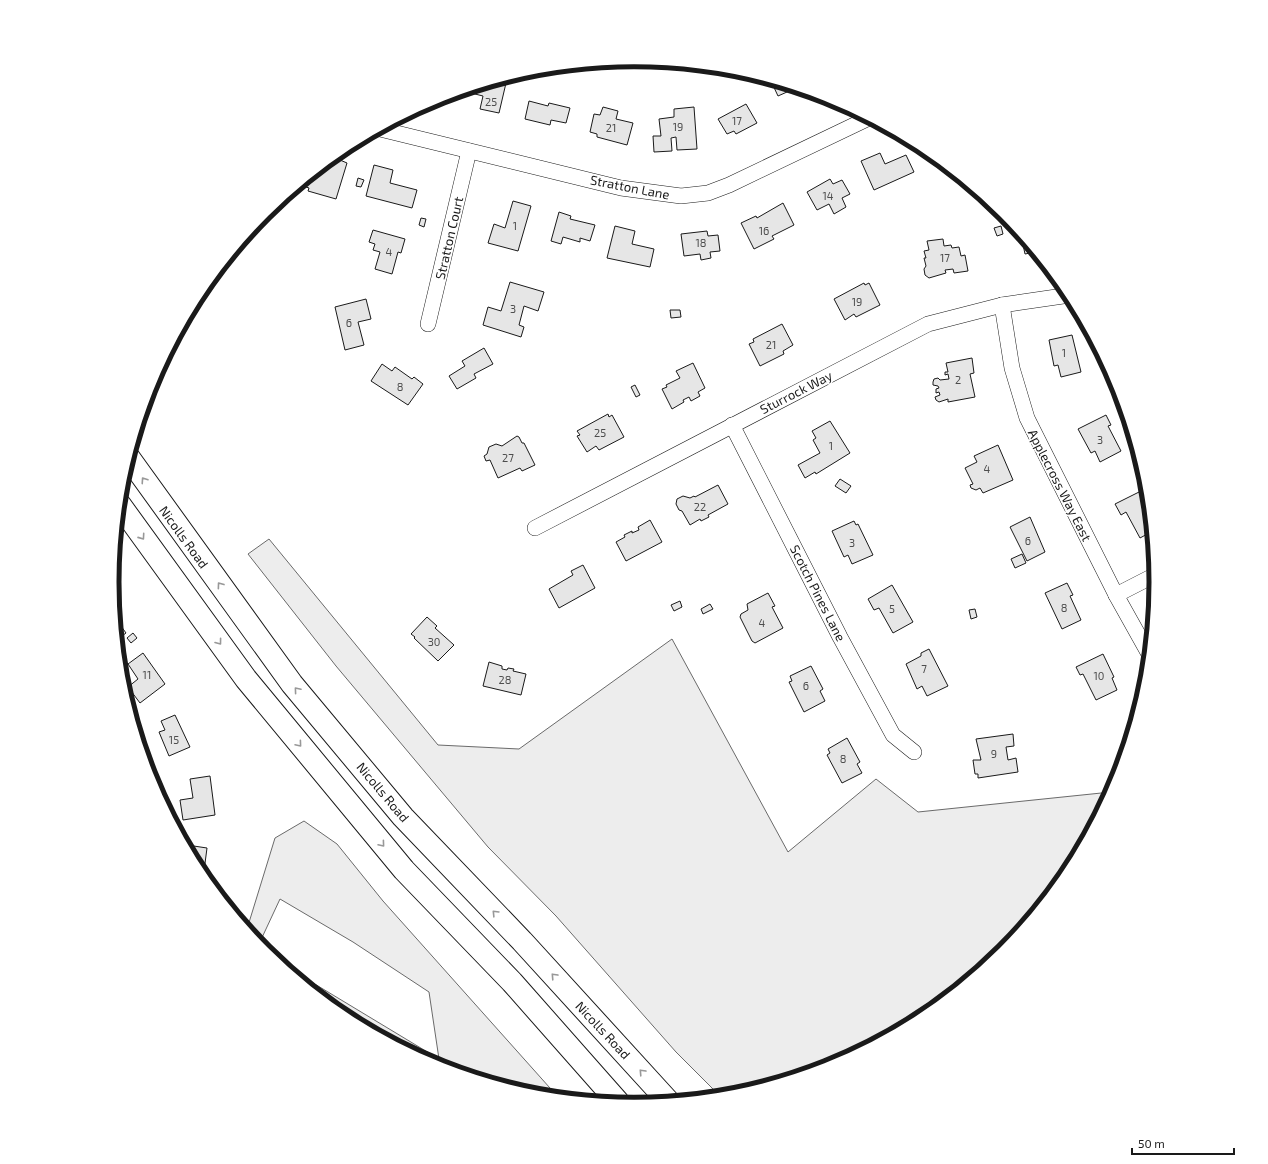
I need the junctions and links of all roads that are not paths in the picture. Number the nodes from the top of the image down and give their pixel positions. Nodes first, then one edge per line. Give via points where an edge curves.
1 (863, 121) edge
2 (387, 131) edge
3 (469, 152) junction
4 (1062, 296) edge
5 (1002, 305) junction
6 (428, 324) dead end
7 (732, 425) junction
8 (133, 464) edge
9 (124, 510) edge
10 (535, 528) dead end
11 (1149, 578) edge
12 (1116, 595) junction
13 (1145, 647) edge
14 (914, 752) dead end
15 (613, 1096) edge
16 (664, 1096) edge

1 - 3 street, Stratton Lane via 729,185 708,193 681,196 620,188
2 - 3 street, Stratton Lane
3 - 6 street, Stratton Court
4 - 5 street, Sturrock Way
5 - 7 street, Sturrock Way via 928,324
5 - 12 street, Applecross Way East via 1012,368 1027,418
7 - 10 street, Sturrock Way
7 - 14 street, Scotch Pines Lane via 893,735
16 -> 8 highway, Nicolls Road via 522,941 403,817 292,684
9 -> 15 highway via 246,679 398,864 512,982
11 - 12 street
12 - 13 street, Applecross Way East

